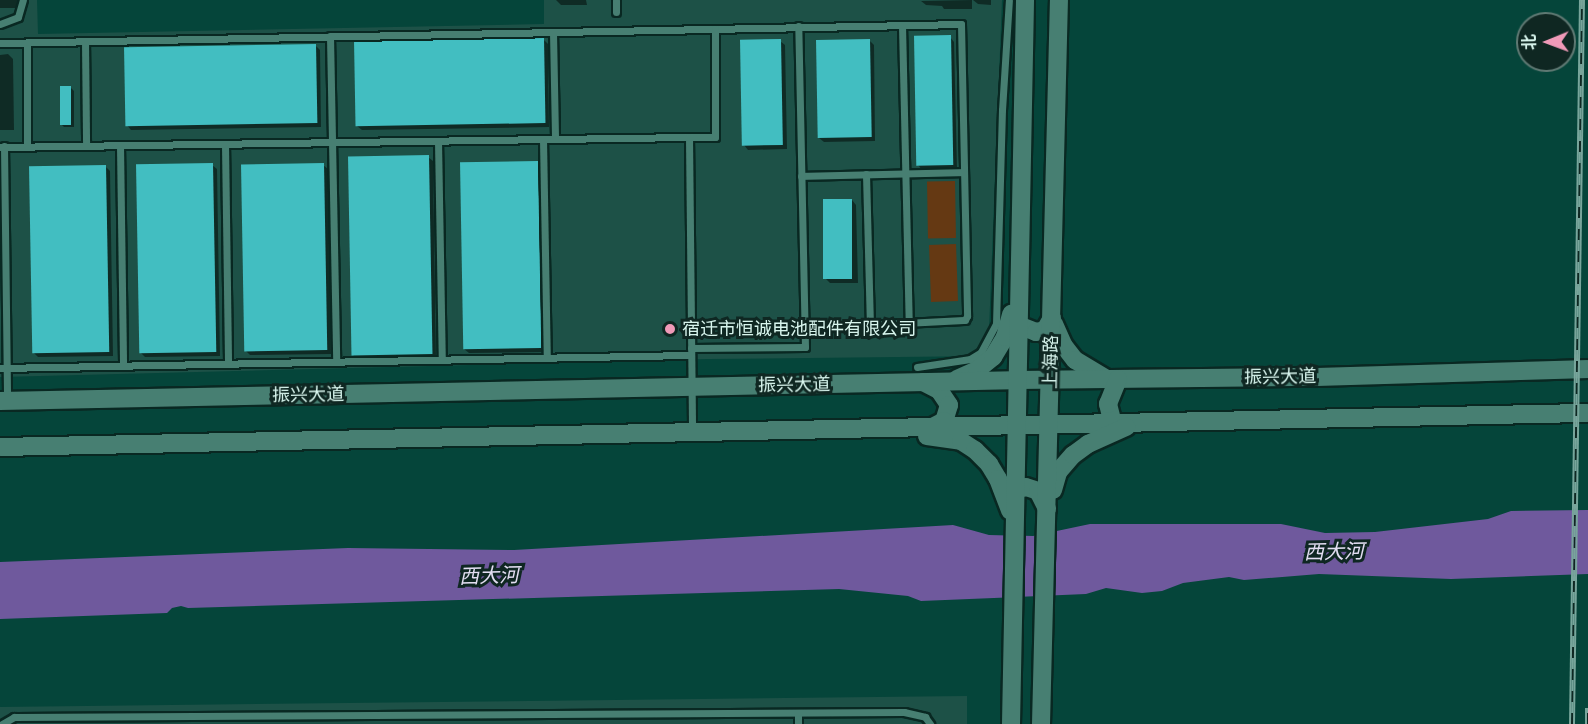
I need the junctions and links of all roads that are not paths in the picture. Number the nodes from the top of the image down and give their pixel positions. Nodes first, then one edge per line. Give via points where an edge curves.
1 (23, 0) edge
2 (616, 0) edge
3 (1009, 0) edge
4 (1025, 0) edge
5 (1059, 0) edge
6 (616, 12) dead end
7 (0, 24) edge
8 (902, 25) junction
9 (798, 26) junction
10 (715, 29) junction
11 (553, 32) junction
12 (330, 36) junction
13 (85, 41) junction
14 (0, 43) edge
15 (27, 43) junction
16 (689, 137) junction
17 (543, 139) junction
18 (555, 139) junction
19 (438, 141) junction
20 (332, 142) junction
21 (225, 144) junction
22 (120, 145) junction
23 (27, 146) junction
24 (86, 146) junction
25 (2, 147) edge
26 (964, 172) junction
27 (866, 174) junction
28 (906, 174) junction
29 (801, 176) junction
30 (1019, 284) junction
31 (1052, 318) junction
32 (909, 324) junction
33 (870, 326) junction
34 (1018, 326) junction
35 (805, 328) junction
36 (691, 351) junction
37 (547, 358) junction
38 (442, 360) junction
39 (336, 362) junction
40 (228, 364) junction
41 (123, 366) junction
42 (3, 368) edge
43 (1588, 369) edge
44 (920, 374) junction
45 (1112, 379) junction
46 (1017, 380) junction
47 (1050, 380) junction
48 (951, 381) junction
49 (692, 387) junction
50 (3, 401) edge
51 (1588, 413) edge
52 (1135, 423) junction
53 (1113, 424) junction
54 (1049, 425) junction
55 (1016, 426) junction
56 (932, 427) junction
57 (878, 429) junction
58 (692, 432) junction
59 (0, 447) edge
60 (1015, 490) junction
61 (1047, 509) junction
62 (1014, 526) junction
63 (715, 713) junction
64 (798, 713) junction
65 (521, 714) junction
66 (642, 714) junction
67 (434, 715) junction
68 (335, 716) junction
69 (92, 720) edge
70 (245, 720) edge
71 (2, 724) edge
72 (335, 724) edge
73 (434, 724) edge
74 (521, 724) edge
75 (642, 724) edge
76 (715, 724) edge
77 (798, 724) edge
78 (930, 724) edge
79 (1011, 724) edge
80 (1041, 724) edge

1 - 7 lane via 18,17
2 - 6 lane
3 - 44 lane via 996,324 981,352
4 - 30 main road, 上海路
5 - 31 main road, 上海路
8 - 9 lane
8 - 26 lane via 961,24
8 - 28 lane
9 - 10 lane
9 - 29 lane
10 - 11 lane
10 - 16 lane via 715,137
11 - 12 lane
11 - 18 lane
12 - 13 lane
12 - 20 lane
13 - 15 lane
13 - 24 lane
14 - 15 lane
15 - 23 lane
16 - 18 lane
16 - 36 lane
17 - 18 lane
17 - 19 lane
17 - 37 lane
19 - 20 lane
19 - 38 lane
20 - 21 lane
20 - 39 lane
21 - 22 lane
21 - 40 lane
22 - 24 lane
22 - 41 lane
23 - 24 lane
23 - 25 lane
25 - 42 lane
26 - 28 lane
26 - 32 lane via 967,316 958,323
27 - 28 lane
27 - 29 lane
27 - 33 lane
28 - 32 lane
29 - 35 lane
30 - 34 main road, 上海路
30 - 48 main road via 1005,337 993,357 977,370
31 - 34 main road via 1045,330 1036,332
31 - 45 main road via 1075,360
31 - 47 main road, 上海路
32 - 33 lane
33 - 35 lane
34 - 46 main road, 上海路
35 - 36 lane via 806,347
36 - 37 lane
36 - 49 lane
37 - 38 lane
38 - 39 lane
39 - 40 lane
40 - 41 lane
41 - 42 lane
42 - 50 lane
43 - 45 main road, 振兴大道
44 - 48 main road, 振兴大道
44 - 49 main road, 振兴大道
44 - 56 main road via 950,405 944,421
45 - 47 main road, 振兴大道
45 - 53 main road via 1108,404
46 - 47 main road, 振兴大道
46 - 48 main road, 振兴大道
46 - 55 main road, 上海路
47 - 54 main road, 上海路
49 - 50 main road, 振兴大道
49 - 58 lane
51 - 52 main road
52 - 53 main road
52 - 61 main road via 1073,455 1058,472
53 - 54 main road
54 - 55 main road
54 - 61 main road, 上海路
55 - 56 main road
55 - 60 main road, 上海路
56 - 57 main road
57 - 58 main road
57 - 62 main road via 961,441 975,450 998,479
58 - 59 main road
60 - 61 main road via 1026,487 1038,491
60 - 62 main road, 上海路
61 - 80 main road, 上海路
62 - 79 main road, 上海路
63 - 64 lane
63 - 66 lane
63 - 76 lane
64 - 77 lane
64 - 78 lane via 904,712 925,717
65 - 66 lane
65 - 67 lane
65 - 74 lane
66 - 75 lane
67 - 68 lane
67 - 73 lane
68 - 70 lane
68 - 72 lane
69 - 70 lane
69 - 71 lane via 14,717

